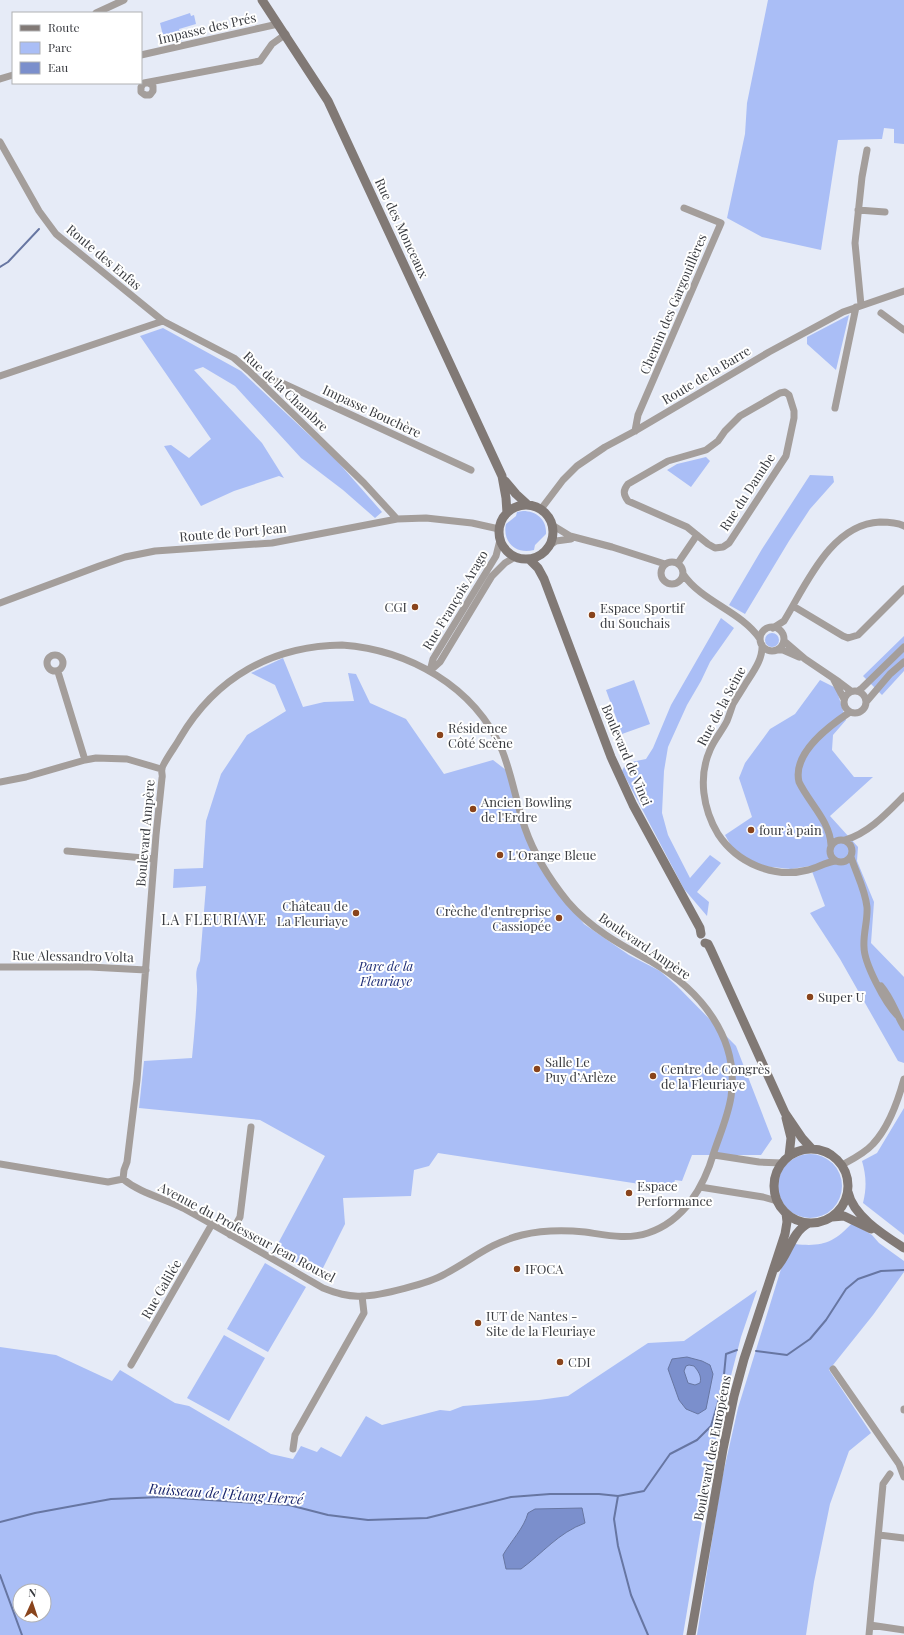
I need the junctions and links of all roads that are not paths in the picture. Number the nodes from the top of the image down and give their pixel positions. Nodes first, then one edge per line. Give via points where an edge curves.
1 (262, 0) edge
2 (121, 1) edge
3 (98, 12) edge
4 (278, 24) junction
5 (286, 34) junction
6 (142, 55) edge
7 (12, 75) edge
8 (0, 79) edge
9 (149, 83) dead end
10 (0, 142) edge
11 (867, 150) dead end
12 (684, 208) dead end
13 (858, 210) junction
14 (885, 212) dead end
15 (904, 291) edge
16 (858, 306) junction
17 (881, 313) dead end
18 (163, 321) junction
19 (904, 330) edge
20 (0, 376) edge
21 (261, 382) junction
22 (835, 408) dead end
23 (635, 431) junction
24 (471, 470) dead end
25 (502, 476) junction
26 (528, 505) junction
27 (541, 509) junction
28 (507, 513) junction
29 (396, 519) junction
30 (903, 522) edge
31 (552, 525) junction
32 (499, 529) junction
33 (697, 535) junction
34 (578, 539) junction
35 (500, 540) junction
36 (549, 546) junction
37 (543, 553) junction
38 (515, 557) junction
39 (646, 558) junction
40 (529, 559) junction
41 (678, 563) junction
42 (665, 564) junction
43 (660, 573) junction
44 (683, 574) junction
45 (544, 578) junction
46 (677, 583) junction
47 (697, 589) junction
48 (904, 590) edge
49 (0, 603) edge
50 (793, 606) junction
51 (743, 621) junction
52 (784, 621) junction
53 (773, 628) junction
54 (764, 630) junction
55 (782, 633) junction
56 (784, 641) junction
57 (761, 642) junction
58 (904, 647) edge
59 (777, 650) junction
60 (770, 651) junction
61 (761, 658) junction
62 (805, 659) junction
63 (904, 662) edge
64 (430, 671) junction
65 (58, 672) dead end
66 (833, 678) junction
67 (854, 691) junction
68 (867, 700) junction
69 (844, 702) junction
70 (850, 712) junction
71 (834, 723) junction
72 (85, 760) junction
73 (162, 769) junction
74 (0, 782) edge
75 (904, 796) edge
76 (826, 824) junction
77 (857, 836) junction
78 (842, 839) junction
79 (852, 848) junction
80 (831, 849) junction
81 (67, 851) dead end
82 (851, 857) junction
83 (154, 859) junction
84 (839, 861) junction
85 (824, 863) junction
86 (859, 879) junction
87 (0, 967) edge
88 (146, 970) junction
89 (904, 1027) edge
90 (904, 1079) edge
91 (785, 1113) junction
92 (250, 1127) dead end
93 (812, 1149) junction
94 (714, 1154) junction
95 (789, 1156) junction
96 (782, 1163) junction
97 (0, 1164) edge
98 (842, 1165) junction
99 (708, 1171) joint
100 (123, 1179) junction
101 (700, 1187) junction
102 (848, 1192) junction
103 (777, 1201) junction
104 (786, 1213) junction
105 (832, 1217) junction
106 (809, 1223) junction
107 (212, 1224) junction
108 (230, 1235) junction
109 (895, 1242) junction
110 (904, 1248) edge
111 (774, 1271) junction
112 (362, 1296) junction
113 (131, 1365) dead end
114 (832, 1369) dead end
115 (293, 1449) dead end
116 (890, 1474) dead end
117 (904, 1477) edge
118 (879, 1535) junction
119 (904, 1538) edge
120 (870, 1625) junction
121 (904, 1630) edge
122 (691, 1635) edge
123 (869, 1635) edge

1 - 4 main road, Rue des Monceaux
2 - 3 street
4 - 5 main road, Rue des Monceaux
4 - 6 street, Impasse des Prés
5 - 9 street via 272,44 260,61
5 - 25 main road, Rue des Monceaux via 328,101
7 - 8 street
10 - 18 street, Route des Enfas via 39,211 56,234
11 - 13 street
12 - 23 street, Chemin des Gargouillères via 721,224 638,415
13 - 14 street
13 - 16 street via 855,252 859,271
15 - 16 street, Route de la Barre
16 - 22 street
16 - 23 street, Route de la Barre via 769,352
17 - 19 street
18 - 20 street
18 - 21 street, Rue de la Chambre via 234,358
21 - 24 street, Impasse Bouchère via 270,379 282,382
21 - 29 street, Rue de la Chambre via 364,483
23 - 27 street, Route de la Barre via 577,466
25 - 26 main road, Rue des Monceaux
25 - 28 main road, Rue des Monceaux
26 - 27 main road
26 - 28 main road via 516,507
27 - 31 main road via 549,517
28 - 32 main road via 501,520
29 - 32 street, Route de Port Jean via 426,518
29 - 49 street, Route de Port Jean via 272,543 139,554
30 - 50 street via 873,522 842,536 825,554
31 - 34 street via 564,534
31 - 36 main road via 553,535
32 - 35 main road
33 - 33 street, Rue du Danube via 715,548 729,543 786,456 794,411 789,395 785,392 740,416 718,441 706,450 668,461 628,484 624,490 628,500 687,526
33 - 41 street
34 - 36 street via 563,539
34 - 39 street via 612,546
35 - 38 main road via 506,550
35 - 64 street, Rue François Arago via 496,556 433,659
36 - 37 main road
37 - 40 main road
37 - 45 main road, Boulevard de Vinci via 541,566
38 - 40 main road
38 - 64 street, Rue François Arago via 492,576 440,662
39 - 42 street
39 - 43 street
40 - 45 main road, Boulevard de Vinci
41 - 42 street
41 - 44 street
42 - 43 street
43 - 46 street via 665,582
44 - 46 street
44 - 47 street
45 - 91 main road, Boulevard de Vinci via 611,757 633,805 700,928 699,941 708,944 711,950
46 - 47 street
47 - 51 street
48 - 50 street via 858,635 848,638
50 - 52 street
51 - 54 street
51 - 57 street
52 - 53 street
52 - 55 street
53 - 54 street
53 - 55 street
54 - 57 street
55 - 56 street
56 - 59 street
56 - 62 street
57 - 60 street
57 - 61 street, Rue de la Seine
58 - 67 street via 862,688
59 - 60 street
59 - 62 street
60 - 61 street, Rue de la Seine
61 - 85 street, Rue de la Seine via 710,750 704,774 706,808 725,843 736,855 748,862 770,870 792,872 808,870
62 - 66 street
63 - 68 street
64 - 73 street, Boulevard Ampère via 391,653 356,646 303,648 278,655 241,673 219,689 188,724
64 - 94 street, Boulevard Ampère via 463,695 491,730 503,752 532,844 566,900 595,928 663,969 684,985 715,1020 731,1061 732,1084 728,1113
65 - 72 street
66 - 67 street
66 - 69 street
67 - 68 street via 864,694
67 - 69 street
68 - 70 street via 866,707 861,712
69 - 70 street
69 - 71 street
70 - 71 street
71 - 76 street via 809,747 798,767 803,789
72 - 73 street via 127,759
72 - 74 street
73 - 83 street, Boulevard Ampère
75 - 77 street via 878,822
76 - 78 street
76 - 80 street
77 - 78 street
77 - 79 street
78 - 79 street via 850,843
78 - 80 street via 837,840
79 - 82 street
80 - 84 street
80 - 85 street
81 - 83 street
82 - 84 street
82 - 86 street
83 - 88 street, Boulevard Ampère
84 - 85 street, Rue de la Seine
84 - 86 street
86 - 89 street via 866,906 864,954 875,978 890,997
87 - 88 street, Rue Alessandro Volta
88 - 100 street, Boulevard Ampère via 137,1080
90 - 98 street via 883,1132 873,1144
91 - 93 main road
91 - 95 main road via 791,1138
92 - 108 street via 240,1217
93 - 95 main road via 804,1149
93 - 98 main road via 832,1155
94 - 96 street via 759,1162
94 - 99 street, Boulevard Ampère
95 - 96 main road
96 - 103 main road via 774,1178
97 - 100 street via 108,1182
98 - 102 main road via 848,1178
99 - 101 street, Avenue du Professeur Jean Rouxel
100 - 107 street, Avenue du Professeur Jean Rouxel
101 - 103 street
101 - 112 street, Avenue du Professeur Jean Rouxel via 691,1202 675,1219 647,1234 627,1237 560,1231 523,1235 499,1242 444,1275 406,1287
102 - 105 main road via 843,1206
102 - 109 main road via 856,1211
103 - 104 main road
104 - 106 main road
104 - 111 main road via 787,1225
105 - 106 main road via 817,1223
105 - 109 main road via 844,1216
106 - 111 main road via 798,1232
107 - 108 street, Avenue du Professeur Jean Rouxel
107 - 113 street, Rue Galilée
108 - 112 street, Avenue du Professeur Jean Rouxel via 323,1288 337,1294
109 - 110 main road
111 - 122 main road, Boulevard des Européens via 744,1359 729,1418
112 - 115 street via 364,1314 295,1435
114 - 117 street via 898,1464
116 - 118 street via 883,1484
118 - 119 street
118 - 120 street
120 - 121 street
120 - 123 street

